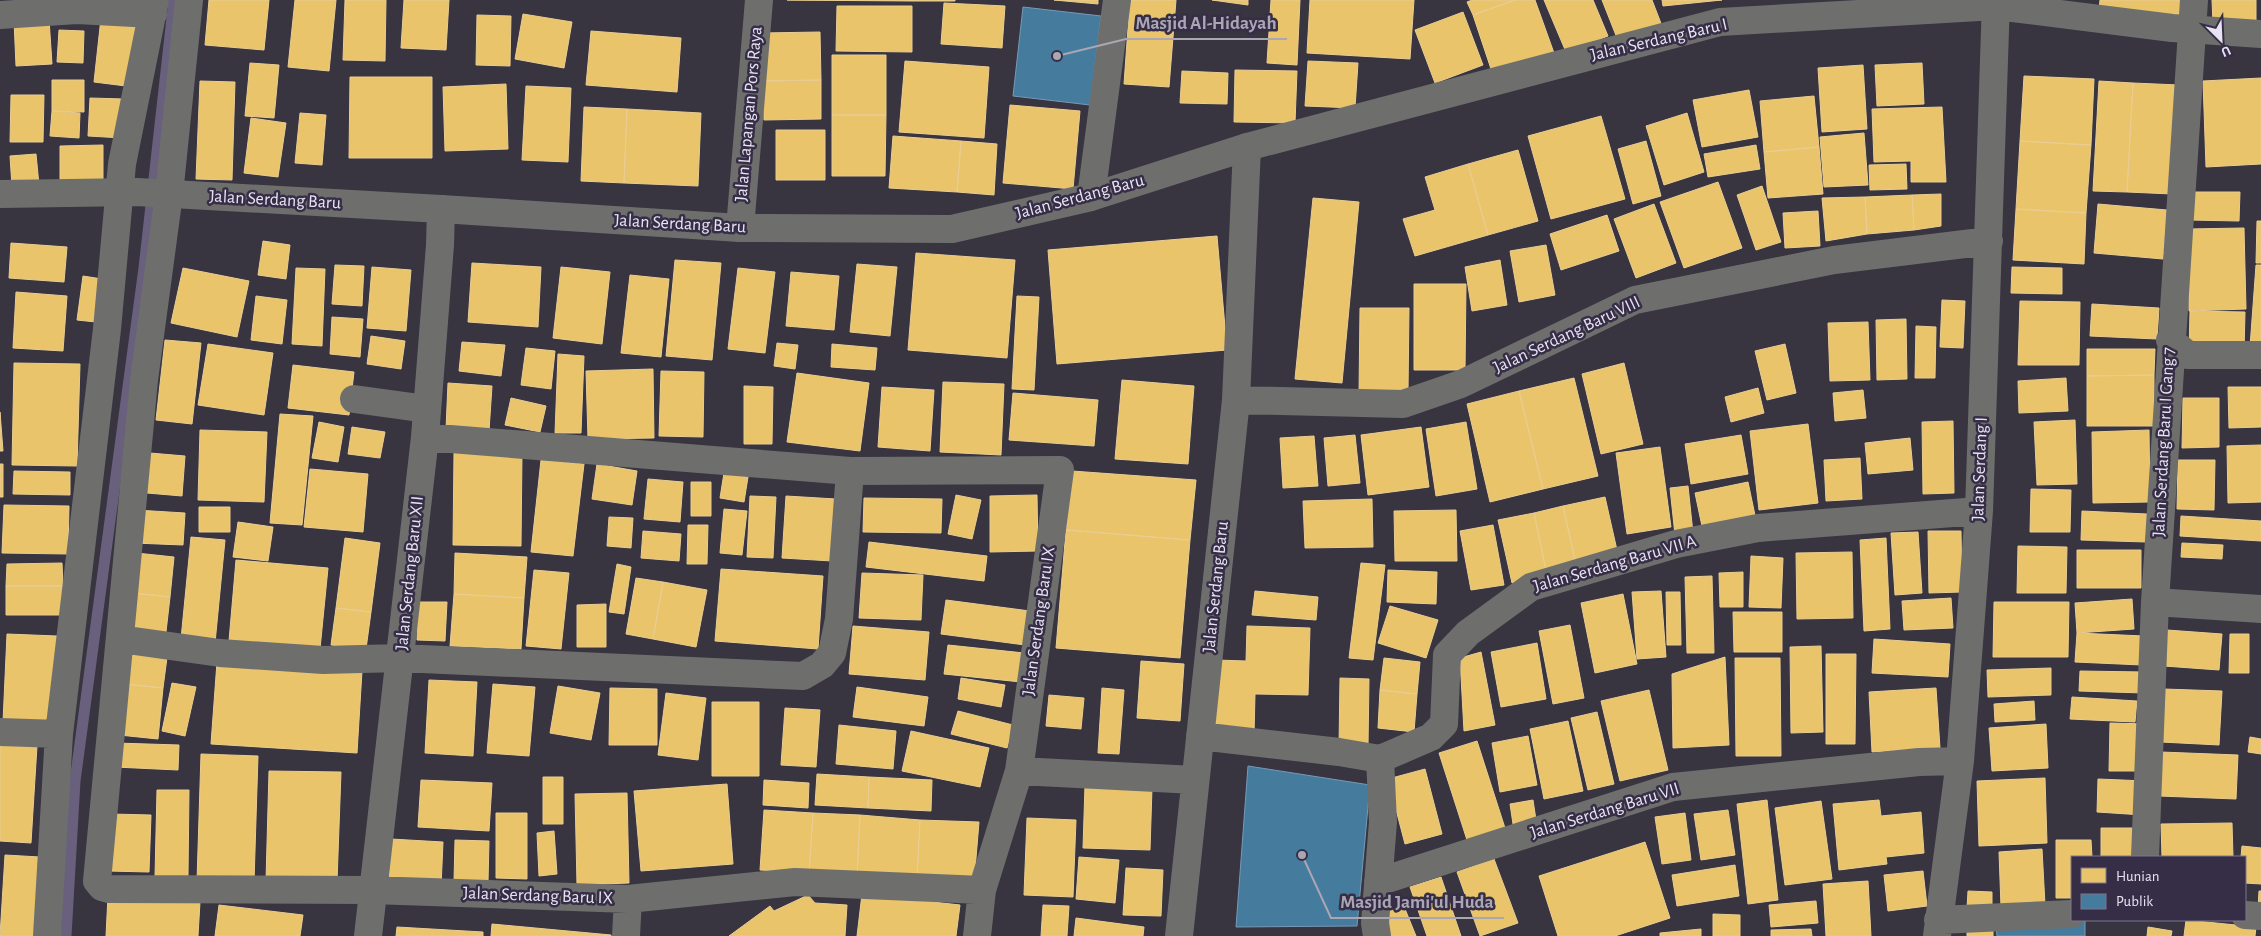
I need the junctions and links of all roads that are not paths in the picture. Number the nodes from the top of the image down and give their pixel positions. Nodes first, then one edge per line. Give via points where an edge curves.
1 (189, 0) edge
2 (759, 0) edge
3 (1117, 0) edge
4 (2194, 0) edge
5 (1996, 3) edge
6 (154, 7) edge
7 (0, 15) edge
8 (2192, 28) junction
9 (2261, 34) edge
10 (1247, 147) junction
11 (0, 194) edge
12 (147, 194) junction
13 (1091, 197) junction
14 (441, 208) junction
15 (740, 228) junction
16 (1989, 241) junction
17 (2170, 340) junction
18 (2261, 355) edge
19 (354, 399) dead end
20 (1236, 400) junction
21 (427, 409) junction
22 (425, 437) junction
23 (850, 471) junction
24 (1980, 511) junction
25 (2154, 602) junction
26 (2261, 609) edge
27 (120, 639) junction
28 (400, 658) junction
29 (0, 732) edge
30 (59, 734) junction
31 (1200, 736) junction
32 (1380, 759) junction
33 (1960, 761) junction
34 (1019, 771) junction
35 (1195, 780) junction
36 (2145, 856) edge
37 (1378, 882) junction
38 (372, 890) junction
39 (982, 890) junction
40 (628, 899) junction
41 (2071, 914) edge
42 (2246, 916) edge
43 (2261, 916) edge
44 (1937, 928) edge
45 (47, 936) edge
46 (368, 936) edge
47 (626, 936) edge
48 (977, 936) edge
49 (1179, 936) edge
50 (1377, 936) edge

1 - 12 street
2 - 15 street, Jalan Lapangan Pors Raya
3 - 13 street
4 - 8 street, Jalan Serdang Baru I Gang 7
5 - 8 street, Jalan Serdang Baru I via 2172,28
5 - 10 street, Jalan Serdang Baru I via 1720,22
5 - 16 street, Jalan Serdang I
6 - 7 street
6 - 12 street via 122,164
8 - 9 street, Jalan Serdang Baru I
8 - 17 street, Jalan Serdang Baru I Gang 7
10 - 13 street, Jalan Serdang Baru
10 - 20 street, Jalan Serdang Baru
11 - 12 street, Jalan Serdang Baru
12 - 14 street, Jalan Serdang Baru
12 - 27 street via 144,380
12 - 30 street via 107,329
13 - 15 street, Jalan Serdang Baru via 952,229
14 - 15 street, Jalan Serdang Baru
14 - 21 street, Jalan Serdang Baru XII
16 - 20 street, Jalan Serdang Baru VIII via 1834,260 1635,300 1461,384 1403,404
16 - 24 street, Jalan Serdang I
17 - 18 street via 2188,355
17 - 25 street, Jalan Serdang Baru I Gang 7
19 - 21 street
20 - 31 street, Jalan Serdang Baru
21 - 22 street, Jalan Serdang Baru XII
22 - 23 street
22 - 28 street, Jalan Serdang Baru XII
23 - 28 street via 839,619 832,653 822,665 803,676
23 - 34 street, Jalan Serdang Baru IX via 1060,470
24 - 32 street, Jalan Serdang Baru VII A via 1758,528 1676,544 1531,587 1468,633 1447,655 1444,724 1430,737
24 - 33 street, Jalan Serdang I
25 - 26 street
25 - 36 street, Jalan Serdang Baru I Gang 7
27 - 28 street via 220,654 323,660
27 - 38 street, Jalan Serdang Baru IX via 97,881 102,887
28 - 38 street, Jalan Serdang Baru XII
29 - 30 street
30 - 45 street
31 - 32 street
31 - 35 street, Jalan Serdang Baru
32 - 37 street via 1383,822
33 - 37 street, Jalan Serdang Baru VII via 1918,762 1673,787
33 - 44 street, Jalan Serdang I
34 - 35 street
34 - 39 street, Jalan Serdang Baru IX
35 - 49 street, Jalan Serdang Baru
37 - 50 street
38 - 40 street, Jalan Serdang Baru IX
38 - 46 street, Jalan Serdang Baru XII
39 - 40 street, Jalan Serdang Baru IX via 795,882
39 - 48 street, Jalan Serdang Baru IX
40 - 47 street
41 - 44 street
42 - 43 street

